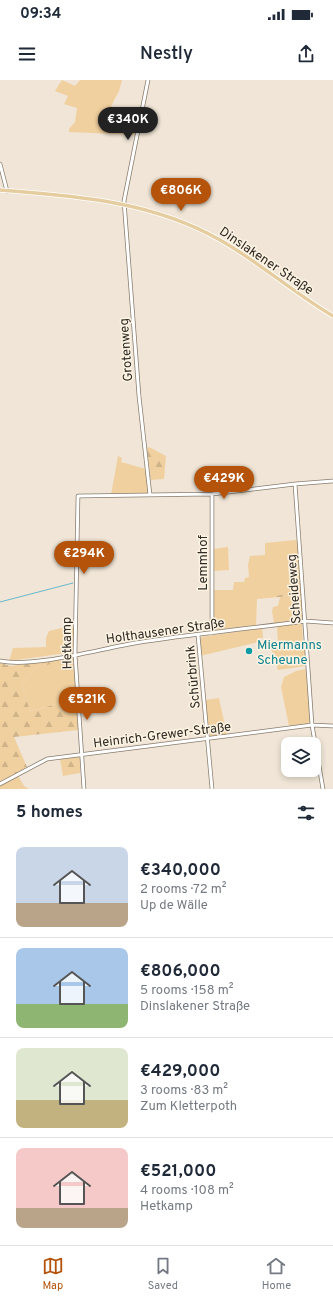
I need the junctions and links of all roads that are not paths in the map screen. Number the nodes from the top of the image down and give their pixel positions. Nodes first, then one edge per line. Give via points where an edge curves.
1 (148, 80) edge
2 (0, 164) edge
3 (0, 190) edge
4 (7, 191) junction
5 (124, 203) junction
6 (333, 316) edge
7 (333, 481) edge
8 (295, 484) junction
9 (212, 494) junction
10 (150, 495) junction
11 (305, 622) junction
12 (333, 623) edge
13 (212, 633) junction
14 (198, 635) junction
15 (75, 654) junction
16 (0, 661) edge
17 (312, 725) junction
18 (333, 726) edge
19 (208, 738) junction
20 (81, 754) junction
21 (0, 784) edge
22 (84, 789) edge
23 (212, 789) edge
24 (322, 789) edge

1 - 5 street, Grotenweg
2 - 4 street
3 - 4 main road, Dinslakener Straße
4 - 5 main road, Dinslakener Straße
5 - 6 main road, Dinslakener Straße via 164,214 205,231
5 - 10 street, Grotenweg via 139,396
7 - 8 street
8 - 9 street
8 - 11 street, Scheideweg
9 - 10 street
9 - 13 street, Lemmhof
10 - 15 street, Hetkamp via 78,496
11 - 12 street, Holthausener Straße
11 - 13 street, Holthausener Straße
11 - 17 street, Scheideweg
13 - 14 street, Holthausener Straße
14 - 15 street, Holthausener Straße
14 - 19 street, Schürbrink
15 - 16 street, Holthausener Straße via 12,664
15 - 20 street, Hetkamp
17 - 18 street, Heinrich-Grewer-Straße
17 - 19 street, Heinrich-Grewer-Straße
17 - 24 street, Scheideweg
19 - 20 street, Heinrich-Grewer-Straße
19 - 23 street, Schürbrink
20 - 21 street, Heinrich-Grewer-Straße via 40,761
20 - 22 street, Hetkamp

